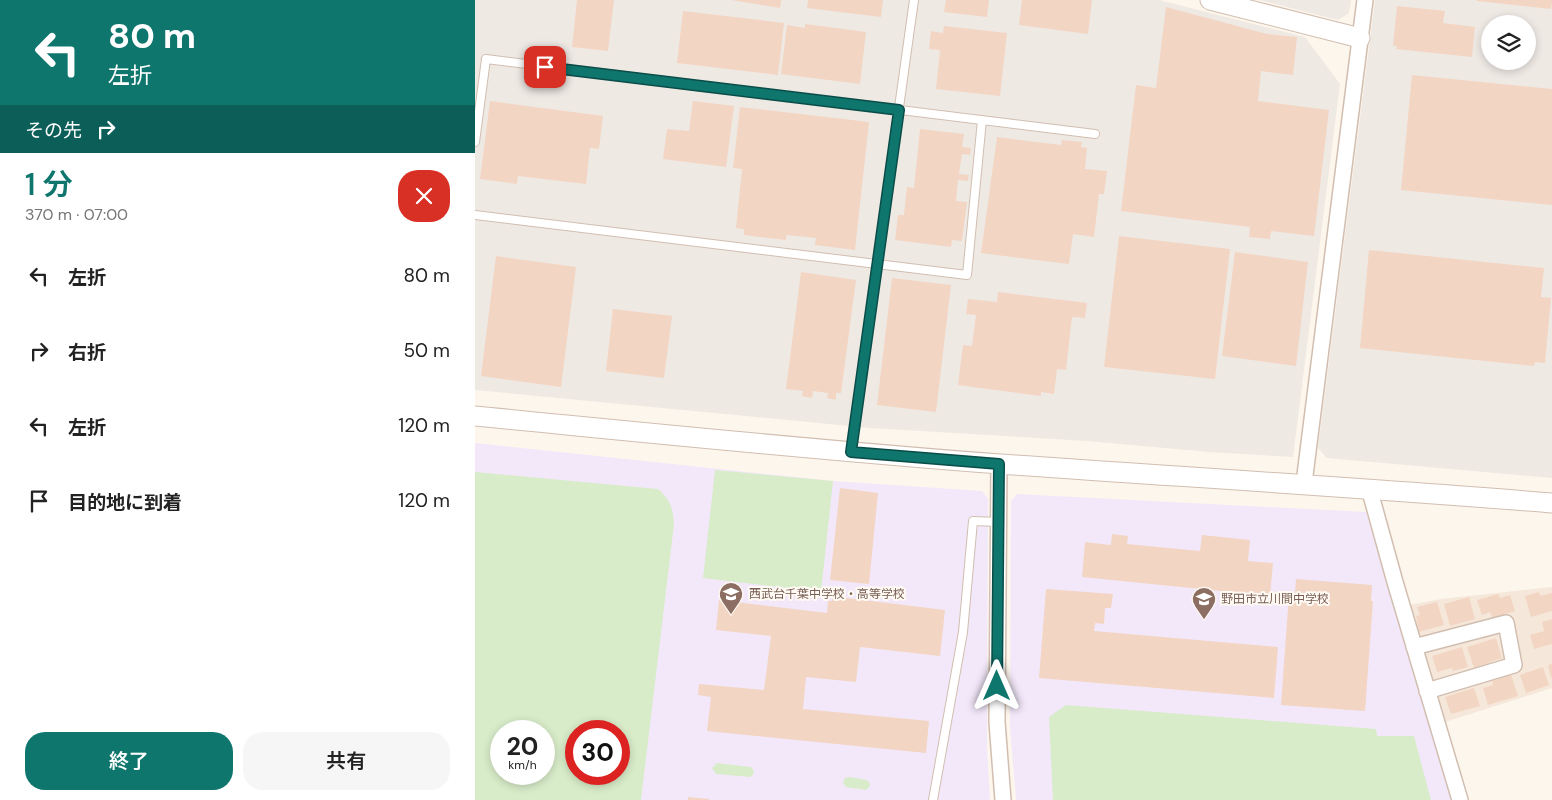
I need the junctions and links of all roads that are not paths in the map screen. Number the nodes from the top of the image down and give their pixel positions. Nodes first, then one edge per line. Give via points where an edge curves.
1 (914, 0) edge
2 (1210, 0) edge
3 (1365, 0) edge
4 (1360, 38) junction
5 (899, 110) junction
6 (982, 120) junction
7 (1095, 134) dead end
8 (475, 142) edge
9 (475, 215) edge
10 (877, 264) junction
11 (475, 416) edge
12 (851, 452) junction
13 (999, 464) junction
14 (1304, 484) junction
15 (1369, 488) junction
16 (1552, 503) edge
17 (998, 522) junction
18 (1414, 647) junction
19 (1427, 691) junction
20 (933, 800) edge
21 (942, 800) edge
22 (1003, 800) edge
23 (1460, 800) edge

1 - 5 lane
2 - 4 street
3 - 4 street
4 - 14 street
5 - 6 lane
5 - 8 lane via 486,59
5 - 10 lane
6 - 7 lane
6 - 10 lane via 967,275
9 - 10 lane
10 - 12 lane
11 - 12 street
12 - 13 street
13 - 14 street
13 - 17 street
14 - 15 street
15 - 16 street
15 - 18 street
17 - 20 lane via 973,521 963,632
17 - 22 street via 997,722
18 - 19 street
18 - 19 street via 1506,623 1514,665
19 - 23 street
20 - 21 lane

